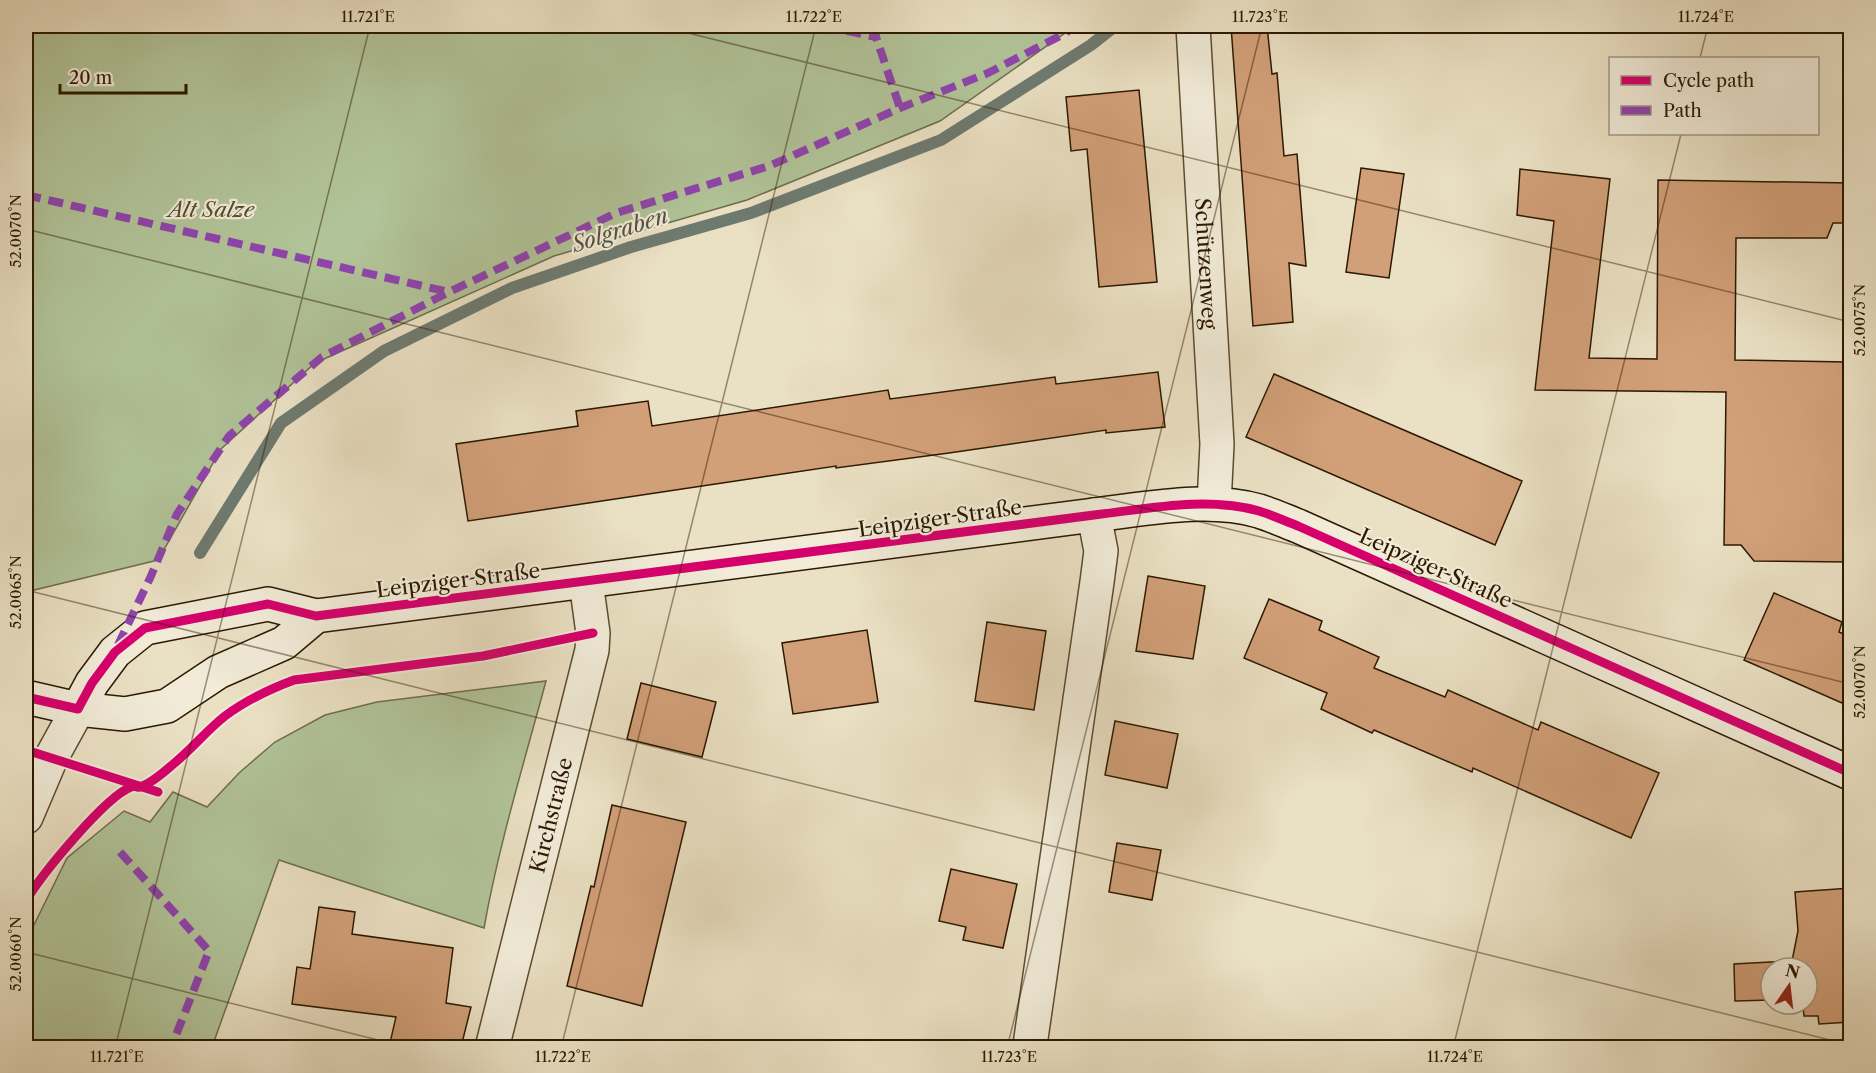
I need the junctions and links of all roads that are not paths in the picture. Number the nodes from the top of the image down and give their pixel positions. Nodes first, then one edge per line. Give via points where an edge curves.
1 (1193, 26) edge
2 (1214, 504) junction
3 (1094, 515) junction
4 (586, 582) junction
5 (316, 616) junction
6 (26, 697) edge
7 (78, 709) junction
8 (1851, 773) edge
9 (26, 818) edge
10 (1030, 1045) dead end
11 (492, 1047) edge

1 - 2 main road, Schützenweg via 1217,444
2 - 3 main road, Leipziger Straße
2 - 8 main road, Leipziger Straße via 1258,511 1298,526
3 - 4 main road, Leipziger Straße
3 - 10 main road via 1101,551 1098,582
4 - 5 main road, Leipziger Straße
4 - 11 main road, Kirchstraße via 592,650
5 - 7 main road via 284,643 218,672 167,706 124,714
5 - 7 main road, Leipziger Straße via 268,604 146,628 114,652
6 - 7 main road
7 - 9 main road, Leipziger Straße via 51,758

